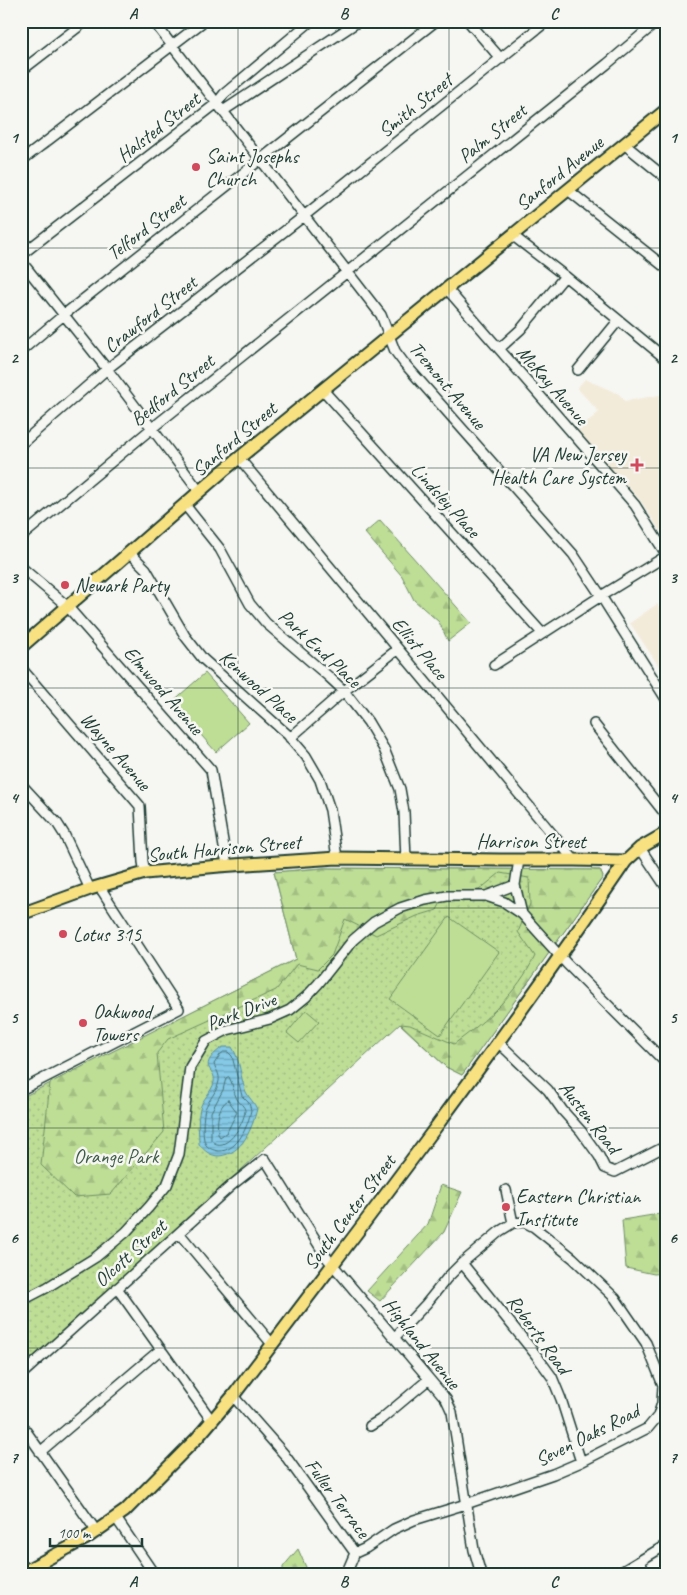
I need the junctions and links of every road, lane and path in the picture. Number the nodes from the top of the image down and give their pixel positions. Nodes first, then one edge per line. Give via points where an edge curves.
1 (86, 21) edge
2 (153, 21) edge
3 (204, 21) edge
4 (310, 21) edge
5 (359, 21) edge
6 (436, 21) edge
7 (481, 21) edge
8 (547, 21) edge
9 (658, 21) edge
10 (470, 24) edge
11 (172, 45) junction
12 (501, 59) junction
13 (21, 71) edge
14 (217, 103) junction
15 (666, 110) edge
16 (223, 112) junction
17 (624, 144) junction
18 (260, 159) junction
19 (21, 161) edge
20 (666, 178) edge
21 (568, 190) junction
22 (304, 216) junction
23 (512, 236) junction
24 (21, 255) edge
25 (21, 261) edge
26 (476, 265) joint
27 (666, 268) edge
28 (347, 272) junction
29 (565, 276) junction
30 (447, 289) junction
31 (64, 314) junction
32 (618, 321) junction
33 (389, 336) junction
34 (498, 350) junction
35 (21, 351) edge
36 (666, 359) edge
37 (107, 369) junction
38 (578, 370) dead end
39 (324, 390) junction
40 (151, 429) junction
41 (21, 444) edge
42 (239, 458) junction
43 (200, 492) junction
44 (185, 505) junction
45 (21, 537) edge
46 (130, 552) junction
47 (666, 555) edge
48 (21, 567) edge
49 (601, 596) junction
50 (67, 606) junction
51 (542, 633) junction
52 (21, 647) edge
53 (398, 649) junction
54 (494, 665) dead end
55 (21, 668) edge
56 (344, 691) junction
57 (666, 698) edge
58 (594, 724) dead end
59 (290, 738) junction
60 (21, 784) edge
61 (666, 816) edge
62 (666, 833) edge
63 (640, 848) junction
64 (336, 858) junction
65 (406, 860) junction
66 (436, 860) joint
67 (519, 860) junction
68 (574, 860) junction
69 (626, 861) junction
70 (227, 865) junction
71 (145, 873) junction
72 (515, 885) junction
73 (95, 887) junction
74 (666, 887) edge
75 (486, 896) junction
76 (21, 914) edge
77 (522, 914) junction
78 (560, 956) junction
79 (498, 1042) junction
80 (666, 1063) edge
81 (21, 1090) edge
82 (666, 1146) edge
83 (265, 1159) joint
84 (506, 1190) dead end
85 (513, 1223) junction
86 (179, 1233) junction
87 (333, 1264) junction
88 (462, 1264) junction
89 (117, 1288) junction
90 (21, 1301) edge
91 (395, 1337) junction
92 (272, 1344) junction
93 (161, 1349) junction
94 (21, 1375) edge
95 (430, 1379) junction
96 (233, 1396) junction
97 (212, 1421) junction
98 (21, 1424) edge
99 (370, 1426) dead end
100 (25, 1437) edge
101 (40, 1452) junction
102 (581, 1462) junction
103 (466, 1504) junction
104 (116, 1518) junction
105 (97, 1532) junction
106 (666, 1545) edge
107 (355, 1553) junction
108 (640, 1560) junction
109 (21, 1573) edge
110 (154, 1574) edge
111 (346, 1574) edge
112 (481, 1574) edge
113 (618, 1574) edge
114 (645, 1574) edge

1 - 13 street
2 - 11 street, Tremont Avenue
3 - 11 street
4 - 14 street, Halsted Street
5 - 16 street
6 - 18 street, Telford Street
7 - 10 street
8 - 12 street, Smith Street
9 - 28 street, Palm Street
10 - 12 street
11 - 14 street, Tremont Avenue
11 - 19 street
12 - 22 street, Smith Street
14 - 16 street, Tremont Avenue
14 - 24 street, Halsted Street
15 - 17 main road, Sanford Avenue
16 - 18 street, Tremont Avenue
17 - 20 street
17 - 21 main road, Sanford Avenue
18 - 22 street, Tremont Avenue
18 - 31 street, Telford Street
21 - 23 main road, Sanford Avenue
21 - 27 street
22 - 28 street, Tremont Avenue
22 - 37 street, Crawford Street
23 - 26 main road, Sanford Avenue
23 - 29 street
25 - 31 street
26 - 30 main road, Sanford Street
28 - 33 street, Tremont Avenue via 381,315
28 - 40 street, Bedford Street
29 - 32 street
29 - 34 street via 521,329
30 - 33 main road, Sanford Street
30 - 34 street, McKay Avenue
31 - 35 street, Telford Street
31 - 37 street
32 - 36 street
32 - 38 street
33 - 39 main road, Sanford Street
33 - 49 street, Tremont Avenue via 404,363 573,554
34 - 47 street, McKay Avenue via 635,505
37 - 40 street
37 - 41 street, Crawford Street
39 - 42 main road, Sanford Street
39 - 51 street, Lindsley Place
40 - 43 street
40 - 45 street, Bedford Street
42 - 43 main road, Sanford Street
42 - 53 street, Elliot Place
43 - 44 main road, Sanford Street
44 - 46 main road, Sanford Street
44 - 56 street, Park End Place via 220,549 250,604 266,623
46 - 50 main road, Sanford Street
46 - 59 street, Kenwood Place via 146,570 185,636 203,659
47 - 49 street
48 - 50 street, Elmwood Avenue
49 - 51 street
49 - 57 street, Tremont Avenue
50 - 52 main road, Sanford Street
50 - 70 street, Elmwood Avenue via 211,770
51 - 54 street
53 - 56 street
53 - 68 street, Elliot Place
55 - 71 street, Wayne Avenue via 140,806
56 - 59 street
56 - 65 street, Park End Place via 384,749 400,789
58 - 61 street
59 - 64 street, Kenwood Place via 306,756 320,780 330,810
60 - 73 street via 57,823
62 - 63 main road, South Center Street
63 - 69 main road, South Center Street
63 - 74 street
64 - 65 main road, South Harrison Street
64 - 70 main road, South Harrison Street
65 - 66 main road, South Harrison Street
66 - 67 main road, Harrison Street
67 - 68 main road, Harrison Street
67 - 72 street
68 - 69 main road, Harrison Street
69 - 78 main road, South Center Street
70 - 71 main road, South Harrison Street
71 - 73 main road, South Harrison Street
72 - 75 street
72 - 77 street
73 - 76 main road, South Harrison Street
73 - 81 street via 179,1009
75 - 77 street, Park Drive via 504,902
75 - 90 street, Park Drive via 447,896 400,908 374,922 353,940 318,984 290,1010 270,1019 226,1030 206,1041 190,1067 179,1154 166,1185 126,1232 96,1257
77 - 78 street, Park Drive
78 - 79 main road, South Center Street
78 - 80 street, Park Drive
79 - 82 street, Austen Road via 548,1090 605,1168 615,1172
79 - 87 main road, South Center Street
83 - 86 street, Olcott Street
83 - 87 street, Highland Avenue
84 - 85 street
85 - 88 street
85 - 102 street, Seven Oaks Road via 524,1222 534,1227 615,1298 646,1343 662,1385 658,1416 648,1428
86 - 89 street, Olcott Street
86 - 92 street
87 - 91 street, Highland Avenue
87 - 92 main road, South Center Street
88 - 91 street
88 - 102 street, Roberts Road via 552,1377
89 - 93 street
89 - 94 street, Olcott Street
91 - 95 street, Highland Avenue
92 - 96 main road, South Center Street
93 - 97 street
93 - 101 street
95 - 99 street
95 - 103 street, Highland Avenue via 452,1412
96 - 97 main road, South Center Street
96 - 107 street, Fuller Terrace via 284,1454
97 - 104 main road, South Center Street
98 - 100 street
100 - 101 street
101 - 105 street
102 - 103 street, Seven Oaks Road
103 - 107 street, Fuller Terrace via 414,1520
103 - 112 street, Highland Avenue
104 - 105 main road, South Center Street
104 - 110 street
105 - 109 main road, South Center Street
106 - 108 street
107 - 111 street
108 - 113 street
108 - 114 street

